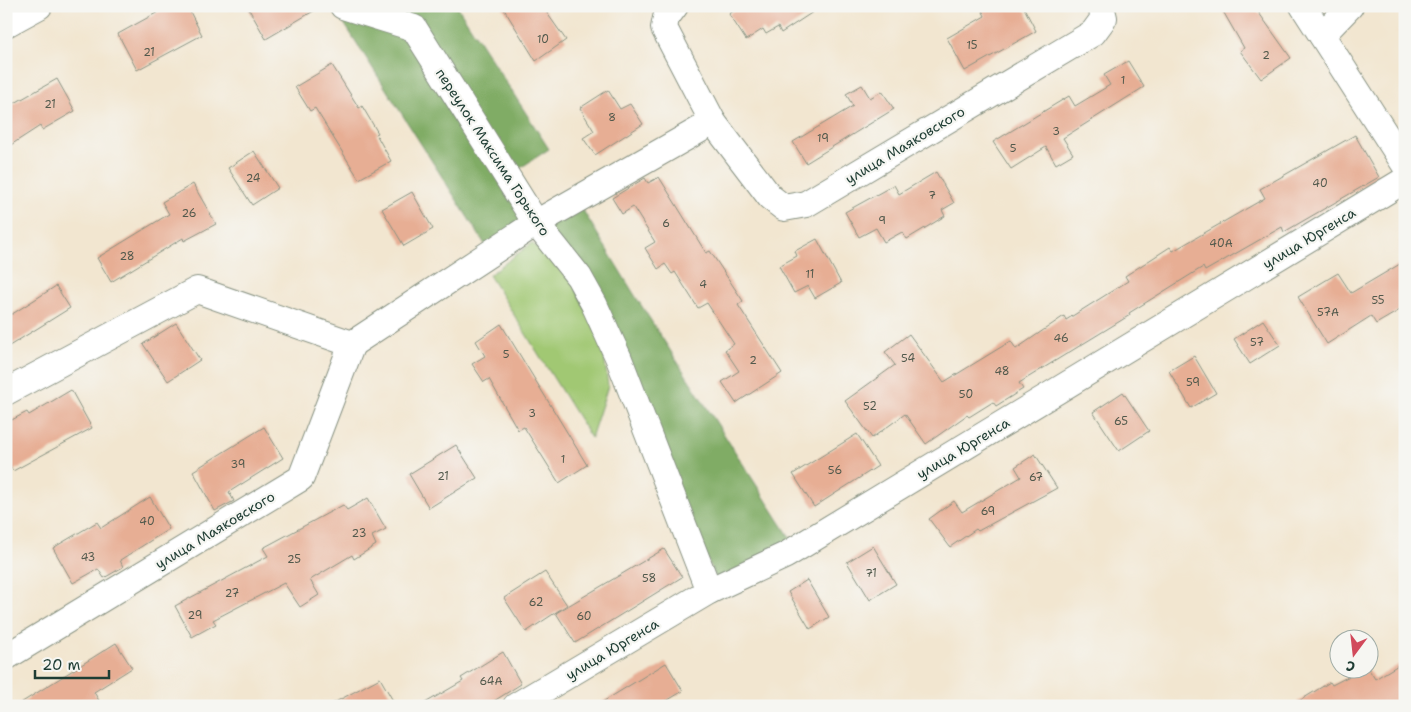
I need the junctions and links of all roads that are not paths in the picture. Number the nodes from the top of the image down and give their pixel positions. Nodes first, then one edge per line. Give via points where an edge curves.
1 (40, 6) edge
2 (343, 6) edge
3 (675, 6) edge
4 (1101, 6) edge
5 (1303, 6) edge
6 (1350, 6) edge
7 (6, 24) edge
8 (1322, 35) junction
9 (713, 122) junction
10 (1405, 165) edge
11 (1405, 180) edge
12 (536, 224) junction
13 (352, 344) junction
14 (6, 392) edge
15 (709, 591) junction
16 (6, 657) edge
17 (516, 706) edge

1 - 7 street
2 - 12 street, переулок Максима Горького via 414,28
3 - 9 street, улица Маяковского via 666,18 664,28
4 - 9 street, улица Маяковского via 1104,18 1093,33 806,204 784,208 770,197
5 - 8 street
6 - 8 street
8 - 10 street
9 - 12 street
11 - 15 street, улица Юргенса via 786,555
12 - 13 street
12 - 15 street, переулок Максима Горького via 579,277 594,304 619,359
13 - 14 street via 197,290
13 - 16 street, улица Маяковского via 301,478
15 - 17 street, улица Юргенса

